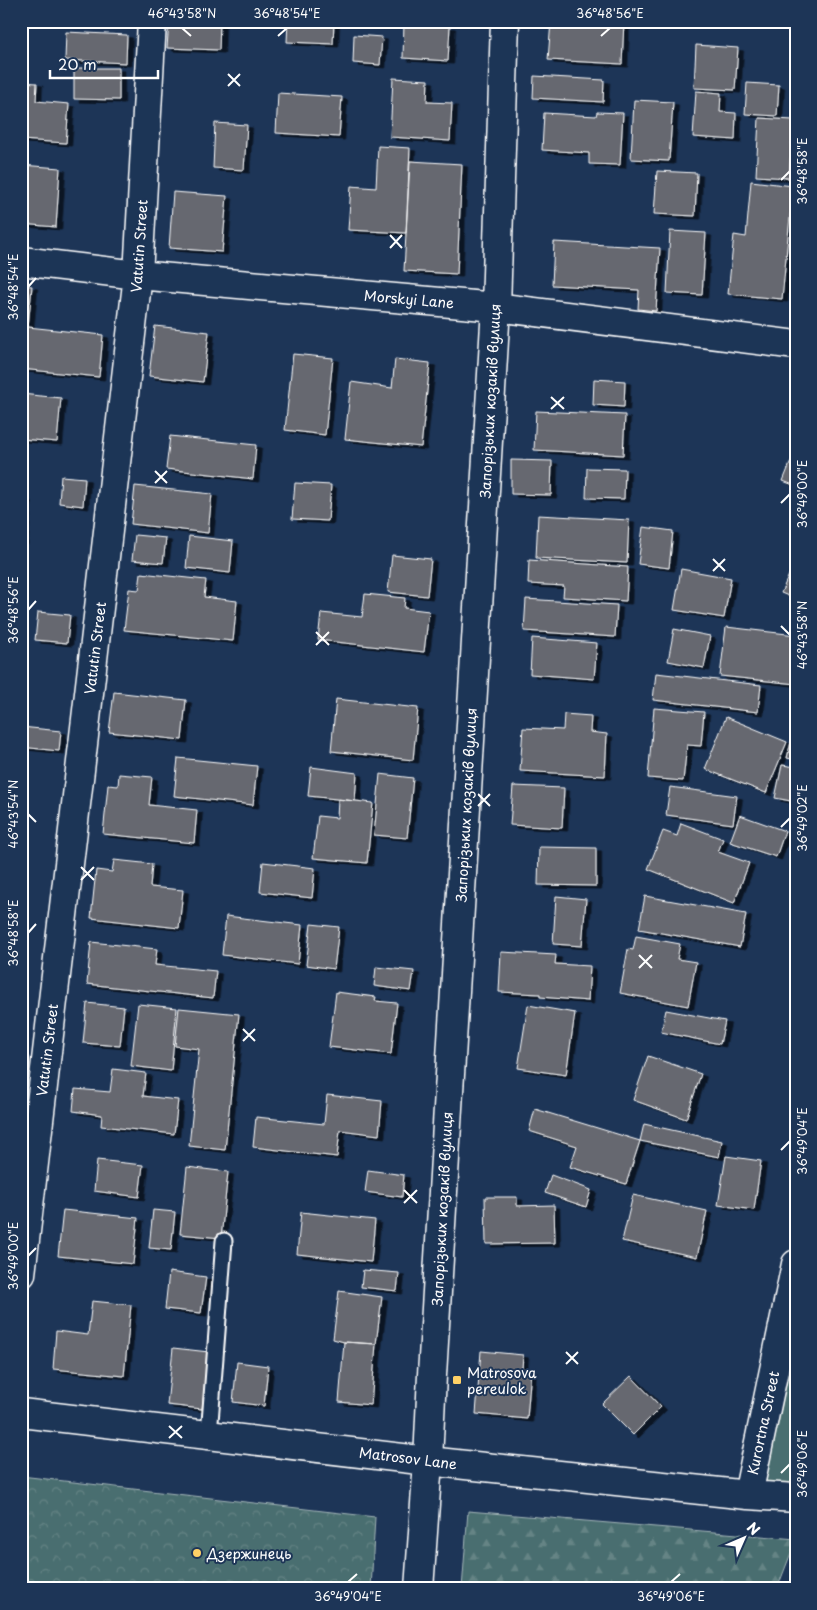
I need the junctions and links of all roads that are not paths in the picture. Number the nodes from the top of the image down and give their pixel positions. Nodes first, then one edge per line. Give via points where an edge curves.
1 (152, 21) edge
2 (505, 21) edge
3 (21, 261) edge
4 (138, 275) junction
5 (496, 307) junction
6 (796, 345) edge
7 (224, 1241) dead end
8 (796, 1264) edge
9 (21, 1274) edge
10 (21, 1413) edge
11 (209, 1435) junction
12 (428, 1461) junction
13 (748, 1495) junction
14 (796, 1498) edge
15 (419, 1589) edge

1 - 4 street, Vatutin Street
2 - 5 street, Запорізьких козаків вулиця
3 - 4 street, Morskyi Lane
4 - 5 street, Morskyi Lane
4 - 9 street, Vatutin Street
5 - 6 street, Morskyi Lane
5 - 12 street, Запорізьких козаків вулиця
7 - 11 lane
8 - 13 street, Kurortna Street
10 - 11 street, Matrosov Lane
11 - 12 street, Matrosov Lane
12 - 13 street, Matrosov Lane
12 - 15 street, Запорізьких козаків вулиця
13 - 14 street, Matrosov Lane

